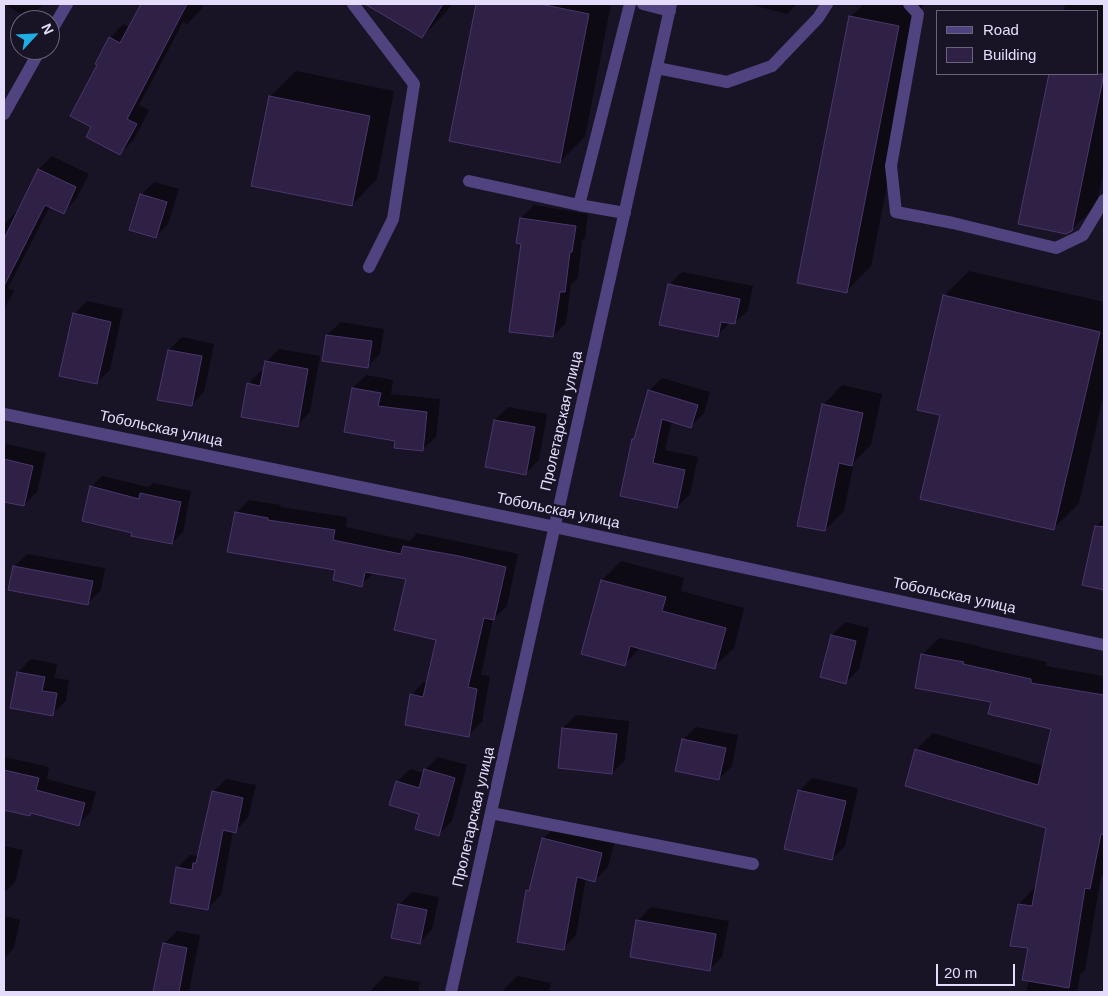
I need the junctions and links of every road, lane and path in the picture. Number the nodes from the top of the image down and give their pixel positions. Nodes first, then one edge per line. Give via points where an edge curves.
1 (353, 4) edge
2 (630, 4) edge
3 (643, 4) edge
4 (827, 4) edge
5 (909, 4) edge
6 (671, 7) edge
7 (34, 60) edge
8 (657, 68) junction
9 (4, 114) edge
10 (469, 181) dead end
11 (1104, 200) edge
12 (579, 205) junction
13 (625, 213) junction
14 (369, 267) dead end
15 (4, 414) edge
16 (555, 527) junction
17 (1104, 645) edge
18 (491, 813) junction
19 (753, 864) dead end
20 (451, 992) edge

1 - 14 street via 414,84 393,219
2 - 12 street
3 - 6 street
4 - 8 street via 818,18 772,66 727,82
5 - 11 street via 918,14 892,166 896,212 1056,248 1084,236
6 - 8 street, Пролетарская улица
7 - 9 street
8 - 13 street, Пролетарская улица
10 - 12 street
12 - 13 street
13 - 16 street, Пролетарская улица
15 - 16 street, Тобольская улица
16 - 17 street, Тобольская улица
16 - 18 street, Пролетарская улица
18 - 19 street
18 - 20 street, Пролетарская улица

